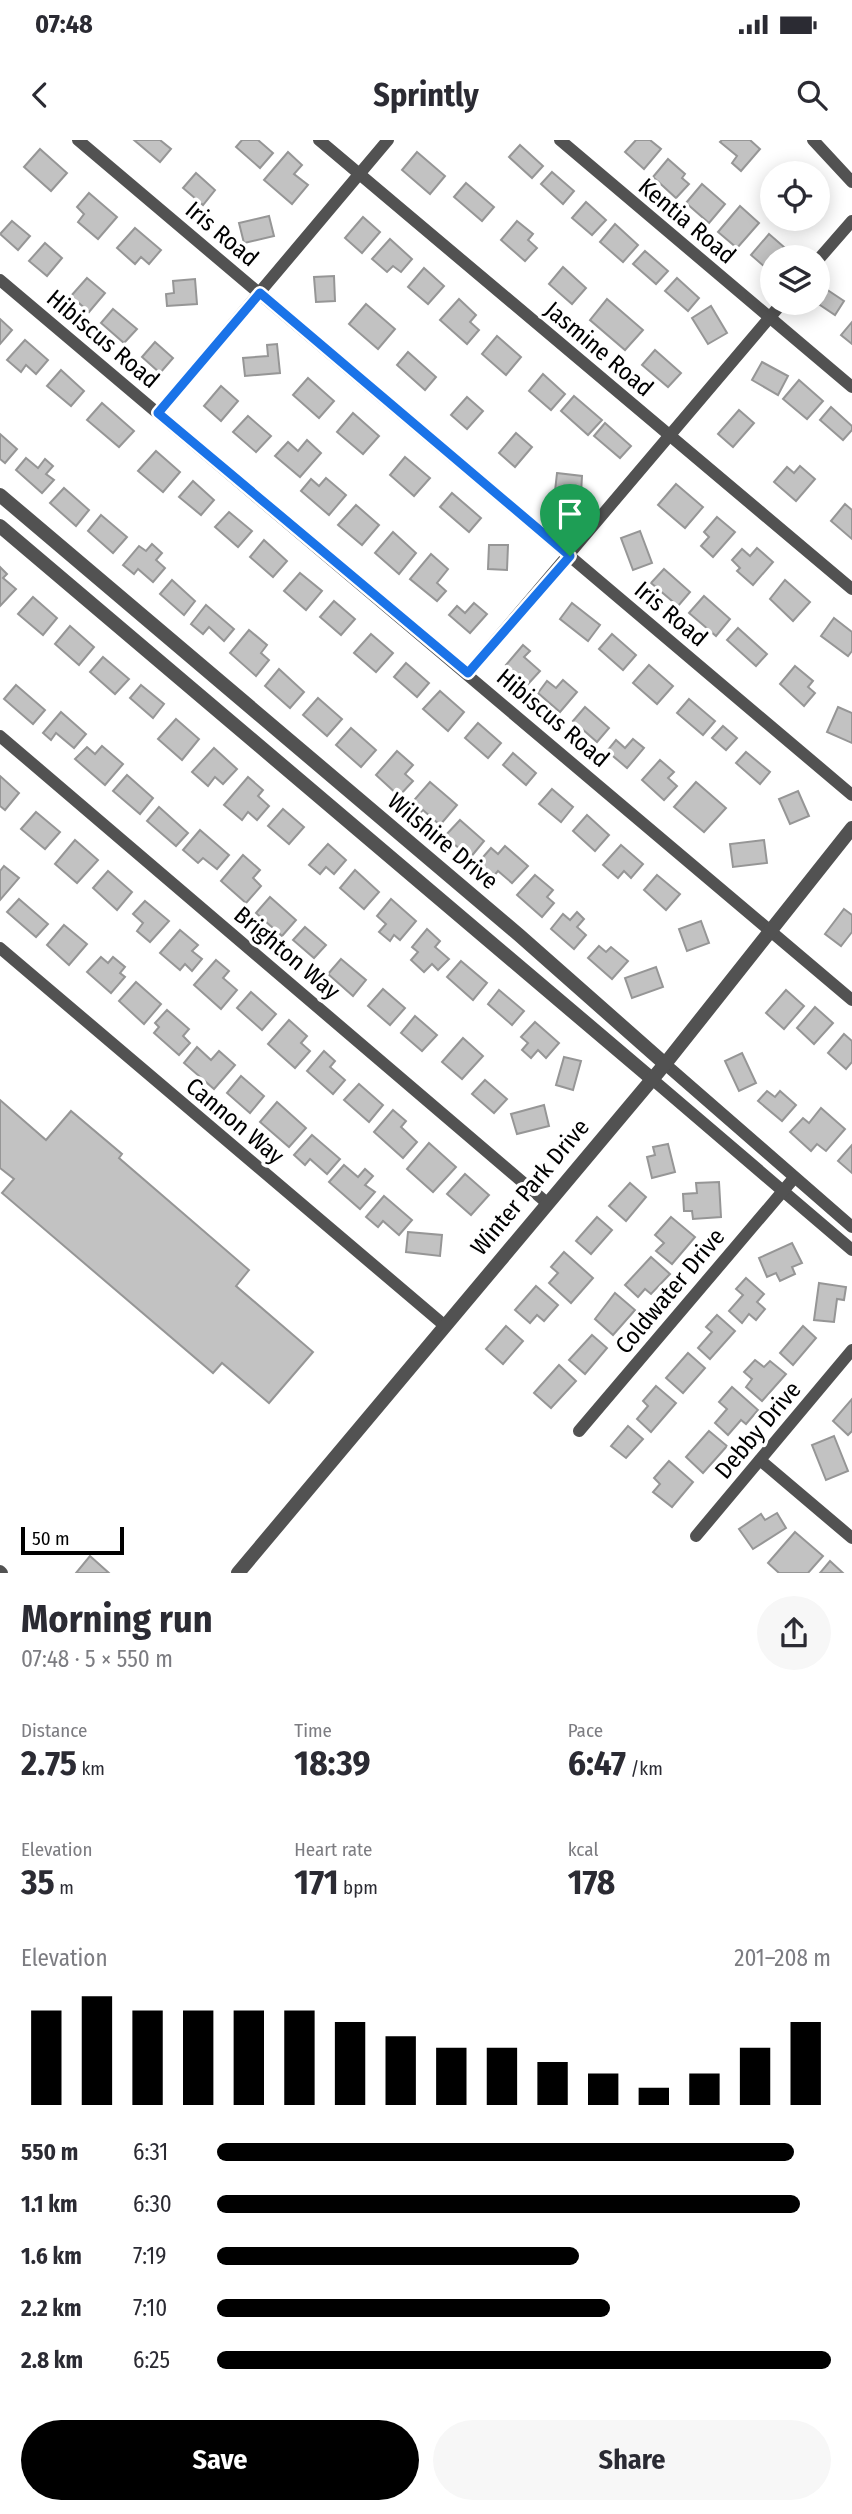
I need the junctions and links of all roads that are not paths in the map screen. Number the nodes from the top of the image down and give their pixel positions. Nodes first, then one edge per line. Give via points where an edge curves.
1 (78, 140) edge
2 (320, 140) edge
3 (388, 140) edge
4 (560, 140) edge
5 (813, 140) edge
6 (359, 174) junction
7 (852, 182) edge
8 (852, 221) edge
9 (830, 246) edge
10 (0, 279) edge
11 (260, 293) junction
12 (772, 315) edge
13 (769, 318) junction
14 (852, 387) edge
15 (158, 413) junction
16 (669, 436) junction
17 (0, 495) edge
18 (0, 526) edge
19 (570, 556) junction
20 (852, 589) edge
21 (468, 673) junction
22 (0, 736) edge
23 (293, 744) junction
24 (279, 763) junction
25 (852, 794) edge
26 (852, 828) edge
27 (771, 930) junction
28 (519, 935) junction
29 (0, 948) edge
30 (505, 954) junction
31 (852, 1000) edge
32 (665, 1064) junction
33 (652, 1079) junction
34 (794, 1178) junction
35 (782, 1191) junction
36 (547, 1203) junction
37 (852, 1227) edge
38 (852, 1250) edge
39 (444, 1325) junction
40 (852, 1350) edge
41 (579, 1431) dead end
42 (761, 1460) junction
43 (696, 1536) dead end
44 (852, 1538) edge
45 (238, 1573) edge

1 - 11 street, Iris Road
2 - 6 street, Jasmine Road
3 - 6 street
4 - 13 street, Kentia Road
5 - 7 street
6 - 11 street
6 - 16 street, Jasmine Road
8 - 9 street
10 - 15 street, Hibiscus Road
11 - 15 street
11 - 19 street, Iris Road
12 - 13 street
13 - 14 street, Kentia Road
13 - 16 street
15 - 21 street, Hibiscus Road
16 - 19 street
16 - 20 street, Jasmine Road
17 - 23 street, Wilshire Drive
18 - 24 street, Wilshire Drive
19 - 21 street
19 - 25 street, Iris Road
21 - 27 street, Hibiscus Road
22 - 36 street, Brighton Way
23 - 24 street
23 - 28 street, Wilshire Drive
24 - 30 street, Wilshire Drive
26 - 27 street, Winter Park Drive
27 - 31 street, Hibiscus Road
27 - 32 street, Winter Park Drive
28 - 30 street
28 - 32 street, Wilshire Drive
29 - 39 street, Cannon Way
30 - 33 street, Wilshire Drive
32 - 33 street, Winter Park Drive
32 - 34 street, Wilshire Drive
33 - 35 street, Wilshire Drive
33 - 36 street, Winter Park Drive
34 - 35 street, Coldwater Drive
34 - 37 street, Wilshire Drive
35 - 38 street, Wilshire Drive
35 - 41 street, Coldwater Drive
36 - 39 street, Winter Park Drive
39 - 45 street, Winter Park Drive
40 - 42 street, Debby Drive
42 - 43 street, Debby Drive
42 - 44 street

